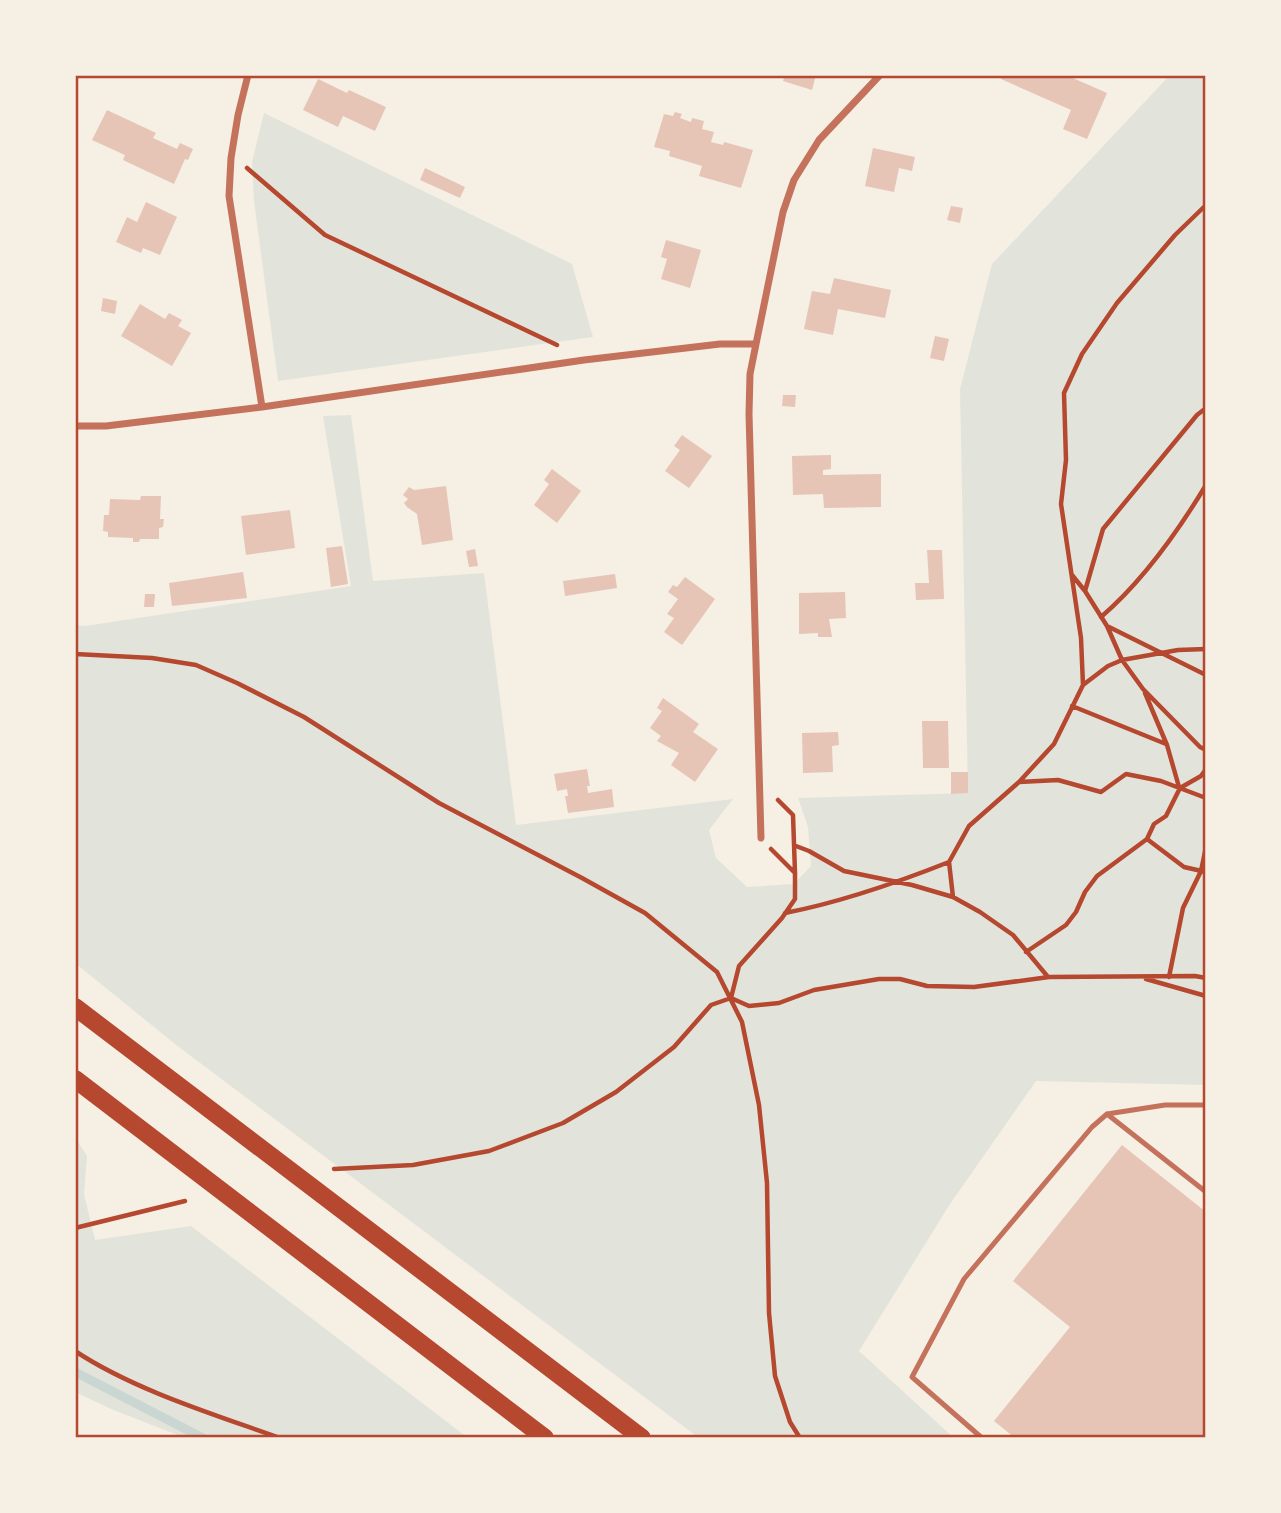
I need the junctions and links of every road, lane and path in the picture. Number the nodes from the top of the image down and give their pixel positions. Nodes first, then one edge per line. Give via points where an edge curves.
1 (248, 75) edge
2 (880, 75) edge
3 (244, 166) dead end
4 (1206, 205) edge
5 (756, 344) junction
6 (559, 345) dead end
7 (261, 407) junction
8 (1206, 408) edge
9 (75, 426) edge
10 (1206, 485) edge
11 (1072, 575) junction
12 (1085, 591) junction
13 (1101, 617) junction
14 (1107, 626) junction
15 (1206, 649) edge
16 (75, 654) edge
17 (1165, 654) junction
18 (1122, 660) junction
19 (1206, 676) edge
20 (1083, 685) junction
21 (1143, 689) junction
22 (1072, 706) junction
23 (1167, 745) junction
24 (1206, 750) edge
25 (1206, 769) edge
26 (1018, 782) junction
27 (1180, 788) junction
28 (770, 792) dead end
29 (1206, 798) edge
30 (761, 838) joint
31 (1147, 839) junction
32 (796, 846) junction
33 (1206, 847) edge
34 (949, 862) junction
35 (1203, 871) edge
36 (795, 873) junction
37 (898, 882) junction
38 (953, 897) junction
39 (785, 913) junction
40 (1026, 952) junction
41 (1049, 977) junction
42 (1169, 977) junction
43 (1142, 978) junction
44 (1206, 978) edge
45 (1206, 996) edge
46 (731, 998) junction
47 (75, 1007) edge
48 (75, 1079) edge
49 (1206, 1105) edge
50 (1107, 1114) junction
51 (334, 1169) dead end
52 (1206, 1192) edge
53 (185, 1201) dead end
54 (75, 1228) edge
55 (75, 1351) edge
56 (280, 1438) edge
57 (545, 1438) edge
58 (642, 1438) edge
59 (800, 1438) edge
60 (982, 1438) edge

1 - 7 street via 231,158 229,196
2 - 5 street via 820,140 794,180
3 - 6 path via 325,235
4 - 11 path via 1117,303 1082,354 1064,393 1066,460 1061,503
5 - 7 street via 584,360
5 - 30 street via 749,414
7 - 9 street
8 - 12 path via 1103,529
10 - 13 path via 1186,519 1126,595
11 - 12 path
11 - 20 path
12 - 13 path
13 - 14 path
14 - 17 path
14 - 18 path
15 - 17 path
16 - 46 path via 195,665 304,717 439,803 645,914 717,972
17 - 18 path
17 - 19 path
18 - 20 path
18 - 21 path
20 - 22 path
21 - 23 path
21 - 24 path
22 - 23 path
22 - 26 path via 1054,744
23 - 27 path
25 - 27 path
26 - 27 path via 1058,780 1101,792 1126,775
26 - 34 path via 968,826
27 - 29 path
27 - 31 path
28 - 32 path via 793,815
30 - 36 path
31 - 35 path via 1184,867
31 - 40 path via 1097,876 1066,925
32 - 36 path
32 - 37 path via 844,872
33 - 35 path
34 - 37 path
34 - 38 path
35 - 42 path via 1183,908
36 - 39 path via 795,899
37 - 38 path
37 - 39 path via 824,906
38 - 40 path via 1013,935
39 - 46 path via 739,966
40 - 41 path
41 - 43 path
41 - 46 path via 974,987 879,979 814,990 779,1003 749,1006
42 - 43 path
42 - 44 path
43 - 45 path
46 - 51 path via 711,1005 674,1047 616,1092 563,1123 489,1151 413,1165
46 - 59 path via 742,1022 759,1105 775,1376
47 - 58 main road
48 - 57 main road
49 - 50 lane via 1165,1105
50 - 52 lane
50 - 60 lane via 964,1279 912,1377
53 - 54 path
55 - 56 path via 101,1368

